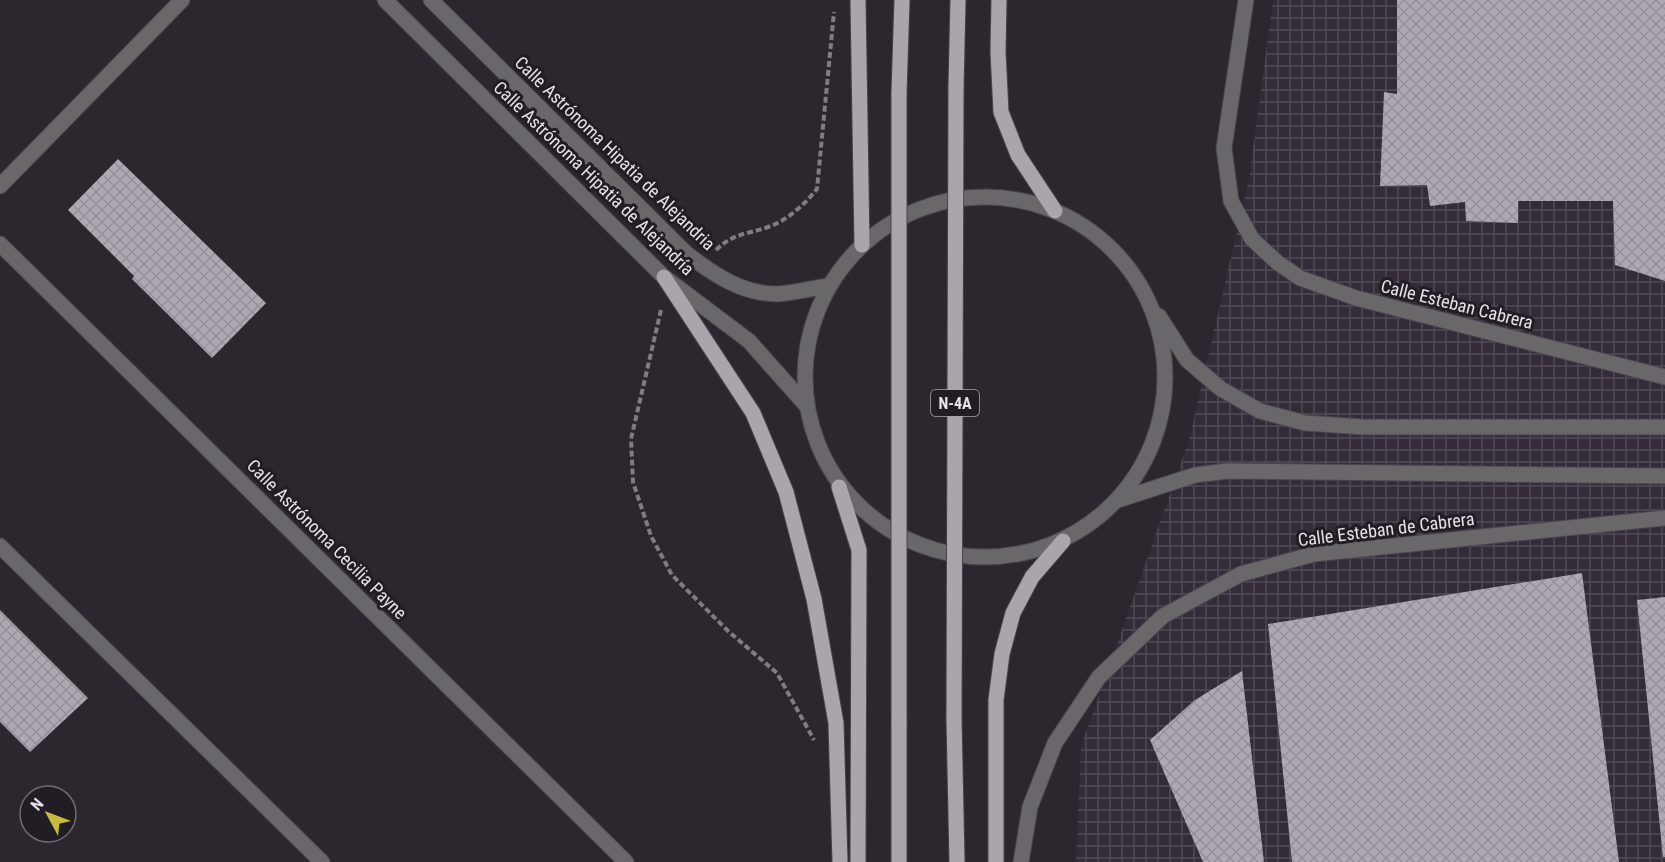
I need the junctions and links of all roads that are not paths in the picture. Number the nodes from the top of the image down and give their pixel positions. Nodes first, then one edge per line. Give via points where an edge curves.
1 (182, 0) edge
2 (385, 0) edge
3 (431, 0) edge
4 (858, 0) edge
5 (902, 0) edge
6 (958, 0) edge
7 (999, 0) edge
8 (1245, 0) edge
9 (0, 186) edge
10 (1055, 211) junction
11 (0, 244) edge
12 (862, 245) junction
13 (664, 277) junction
14 (829, 286) junction
15 (1148, 299) junction
16 (1665, 377) edge
17 (805, 404) junction
18 (1665, 427) edge
19 (1665, 476) edge
20 (839, 486) junction
21 (1118, 500) junction
22 (1665, 518) edge
23 (1063, 541) junction
24 (0, 546) edge
25 (322, 862) edge
26 (626, 862) edge
27 (840, 862) edge
28 (858, 862) edge
29 (899, 862) edge
30 (957, 862) edge
31 (996, 862) edge
32 (1021, 862) edge

1 - 9 street
2 - 13 street, Calle Astrónoma Hipatia de Alejandría
3 - 14 street, Calle Astrónoma Hipatia de Alejandria via 702,265 730,283 754,291 777,294
4 - 12 main road
5 - 29 main road, bridge
6 - 30 main road, N-4A, bridge via 954,719
7 - 10 main road via 1001,112 1018,155
8 - 16 street, Calle Esteban Cabrera via 1224,148 1232,201 1252,239 1278,263 1300,278 1356,298
10 - 12 street via 1005,197 953,199 904,216
10 - 15 street via 1093,232 1125,262
11 - 26 street, Calle Astrónoma Cecilia Payne
12 - 14 street
13 - 17 street, Calle Astrónoma Hipatia de Alejandría via 749,341
13 - 27 main road via 753,413 786,492 814,599 836,723
14 - 17 street via 807,343
15 - 18 street via 1187,360 1221,389 1260,411 1305,423 1363,427
15 - 21 street via 1164,351 1163,404 1148,455
17 - 20 street via 817,447
19 - 21 street via 1228,471 1196,475
20 - 23 street via 885,529 941,554 1004,558
20 - 28 main road via 859,550
21 - 23 street
22 - 32 street, Calle Esteban de Cabrera via 1314,554 1241,574 1163,616 1099,677 1056,743 1030,807
23 - 31 main road via 1032,578 1013,614 1002,654 996,700
24 - 25 street

